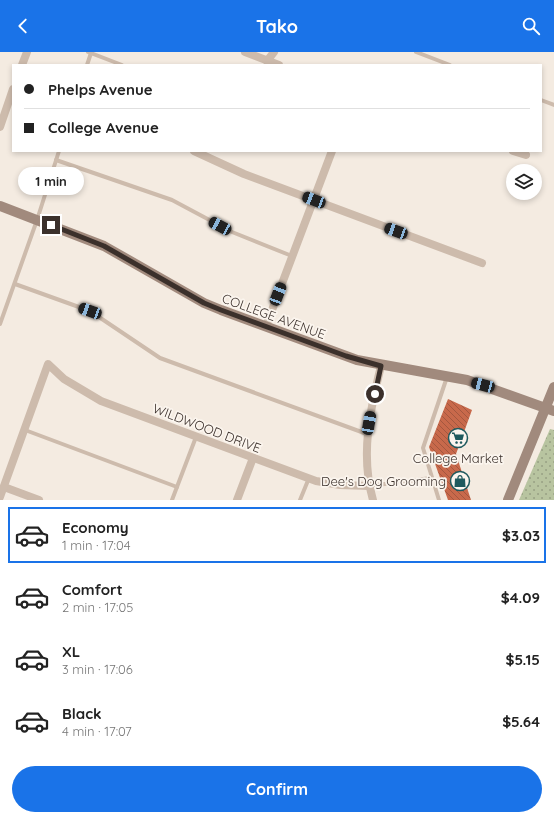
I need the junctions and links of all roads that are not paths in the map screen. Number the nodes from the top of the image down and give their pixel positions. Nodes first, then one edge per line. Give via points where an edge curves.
1 (26, 52) edge
2 (245, 52) edge
3 (274, 52) edge
4 (416, 52) edge
5 (90, 53) edge
6 (267, 61) junction
7 (22, 64) edge
8 (87, 64) edge
9 (119, 64) edge
10 (276, 64) edge
11 (447, 64) edge
12 (12, 92) edge
13 (542, 100) edge
14 (554, 105) edge
15 (0, 127) edge
16 (59, 152) edge
17 (196, 152) edge
18 (332, 152) edge
19 (516, 152) edge
20 (526, 156) dead end
21 (56, 160) junction
22 (314, 200) junction
23 (0, 206) edge
24 (37, 220) junction
25 (293, 256) junction
26 (482, 263) dead end
27 (15, 284) junction
28 (0, 324) edge
29 (266, 326) junction
30 (381, 366) junction
31 (447, 377) junction
32 (554, 387) edge
33 (550, 409) edge
34 (25, 430) junction
35 (367, 434) junction
36 (196, 436) junction
37 (253, 458) junction
38 (308, 478) junction
39 (431, 478) junction
40 (369, 486) junction
41 (4, 487) junction
42 (177, 487) junction
43 (0, 497) edge
44 (39, 500) edge
45 (172, 500) edge
46 (237, 500) edge
47 (300, 500) edge
48 (373, 500) edge
49 (439, 500) edge
50 (508, 500) edge

1 - 7 street
2 - 6 street
3 - 6 street
4 - 11 lane
5 - 8 lane
5 - 9 lane
6 - 10 street
12 - 15 street
13 - 14 lane
16 - 21 lane
17 - 22 street via 244,174
18 - 22 street
19 - 20 street
21 - 24 lane
21 - 25 lane via 172,200 232,232
22 - 25 street
22 - 26 street
23 - 24 street, COLLEGE AVENUE
24 - 27 lane
24 - 29 street, COLLEGE AVENUE via 104,246 204,303
25 - 29 street
27 - 28 lane
27 - 35 lane via 90,311 160,358
29 - 30 street, COLLEGE AVENUE via 357,360
30 - 31 street, COLLEGE AVENUE
30 - 35 street
31 - 33 street, COLLEGE AVENUE via 483,385
31 - 39 lane via 422,448
32 - 33 street
33 - 50 street
34 - 36 street, WILDWOOD DRIVE via 48,364 64,379 101,401
34 - 41 street
34 - 42 lane
35 - 40 street
36 - 37 street, WILDWOOD DRIVE
36 - 42 lane
37 - 38 street, WILDWOOD DRIVE
37 - 46 street
38 - 40 street, WILDWOOD DRIVE via 327,483
38 - 47 lane
39 - 40 lane
39 - 49 lane
40 - 48 street
41 - 43 street
41 - 44 street
42 - 45 lane

